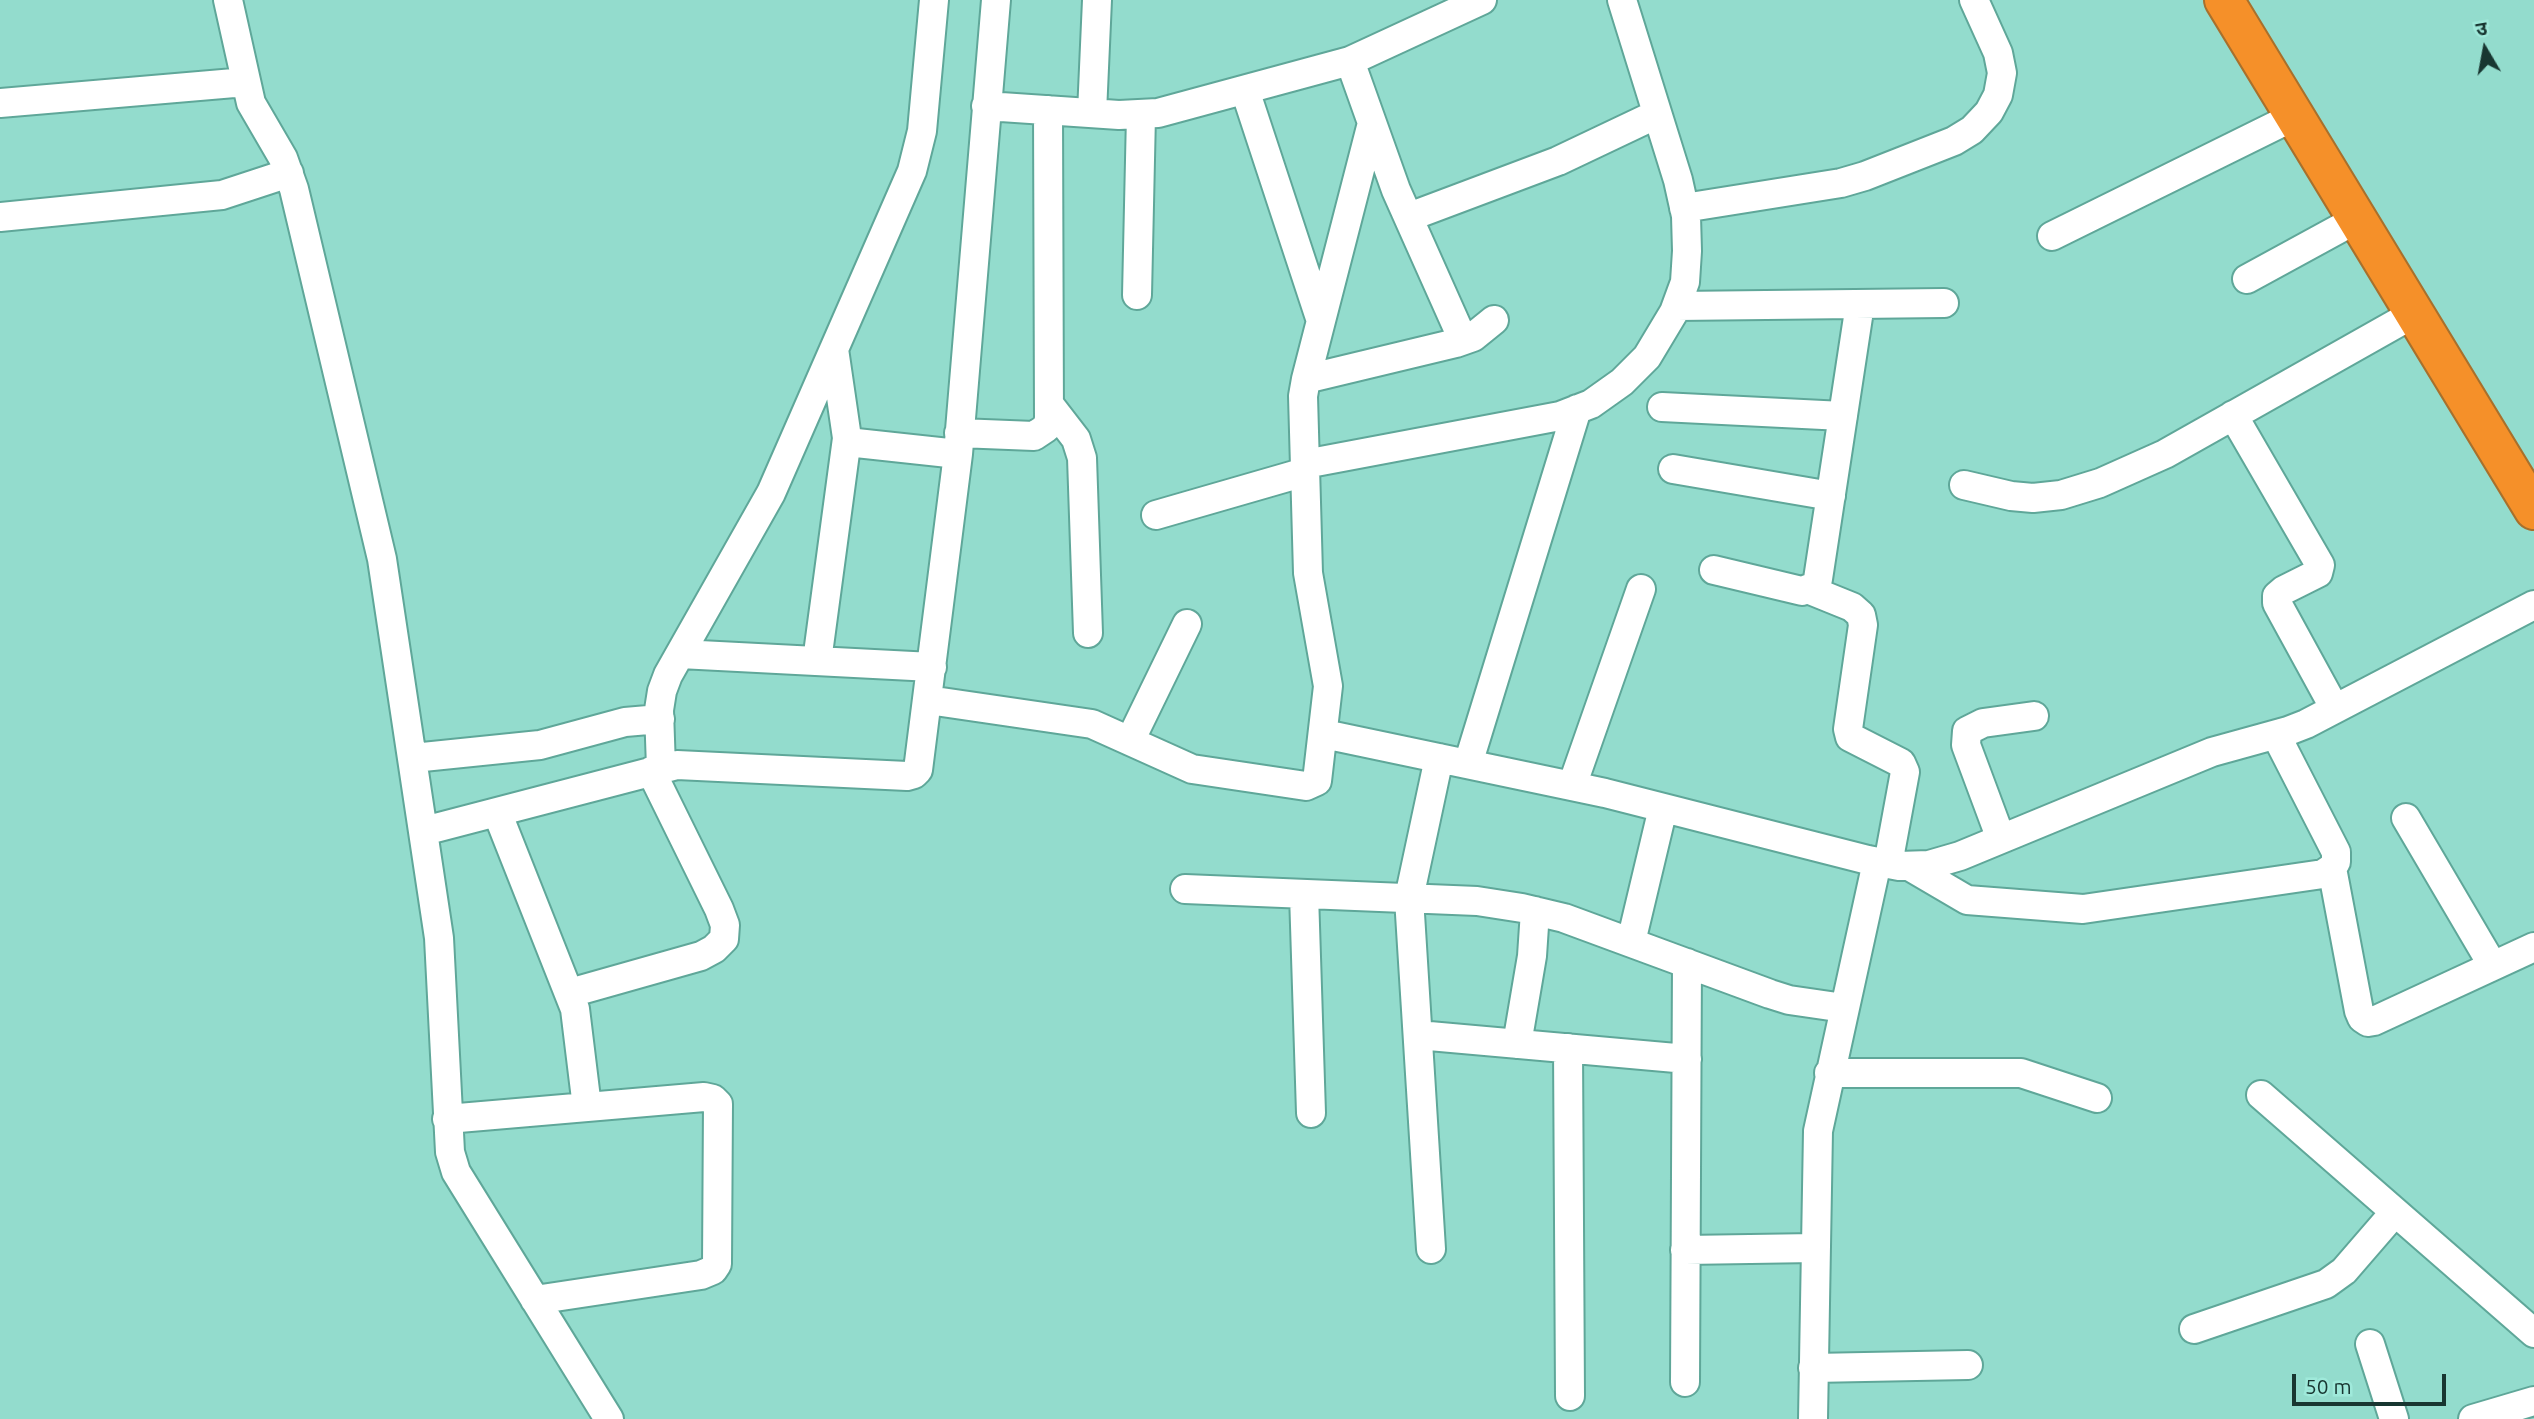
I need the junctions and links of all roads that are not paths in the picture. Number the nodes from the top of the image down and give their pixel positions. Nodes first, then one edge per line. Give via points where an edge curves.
1 (228, 0) edge
2 (933, 0) edge
3 (996, 0) edge
4 (1097, 0) edge
5 (1482, 0) edge
6 (1622, 0) edge
7 (1974, 0) edge
8 (2224, 0) edge
9 (2255, 0) edge
10 (1350, 61) junction
11 (246, 82) junction
12 (1245, 90) junction
13 (0, 103) edge
14 (986, 106) junction
15 (1048, 110) junction
16 (1092, 113) junction
17 (1657, 114) junction
18 (1141, 115) junction
19 (2295, 116) junction
20 (1372, 123) junction
21 (289, 173) junction
22 (1684, 208) junction
23 (0, 217) edge
24 (1409, 217) junction
25 (2357, 219) junction
26 (2052, 236) dead end
27 (2247, 279) dead end
28 (1137, 295) dead end
29 (1944, 303) dead end
30 (1860, 304) junction
31 (1677, 306) junction
32 (2415, 313) junction
33 (1494, 320) dead end
34 (1321, 321) junction
35 (1463, 340) junction
36 (834, 349) junction
37 (1306, 379) junction
38 (1049, 404) junction
39 (1662, 407) dead end
40 (1577, 409) junction
41 (2233, 415) junction
42 (1843, 416) junction
43 (846, 442) junction
44 (959, 444) junction
45 (2534, 464) edge
46 (1305, 468) junction
47 (1673, 469) dead end
48 (1964, 485) dead end
49 (1831, 496) junction
50 (2534, 510) edge
51 (1156, 515) dead end
52 (1714, 570) dead end
53 (1641, 589) dead end
54 (1810, 590) junction
55 (2534, 605) edge
56 (1187, 624) dead end
57 (1088, 633) dead end
58 (680, 654) junction
59 (817, 661) junction
60 (932, 667) junction
61 (928, 700) junction
62 (2335, 709) junction
63 (2034, 716) dead end
64 (660, 719) junction
65 (1324, 734) junction
66 (2276, 735) junction
67 (1130, 741) junction
68 (413, 758) junction
69 (1439, 758) junction
70 (1468, 764) junction
71 (656, 769) junction
72 (1572, 786) junction
73 (1663, 808) junction
74 (497, 812) junction
75 (2406, 818) dead end
76 (424, 831) junction
77 (2001, 839) junction
78 (1891, 864) junction
79 (2332, 869) junction
80 (1185, 889) dead end
81 (1304, 894) junction
82 (1409, 898) junction
83 (1535, 911) junction
84 (1631, 942) junction
85 (2534, 947) edge
86 (1687, 963) junction
87 (2493, 966) junction
88 (570, 993) junction
89 (1844, 1008) junction
90 (1418, 1035) junction
91 (1517, 1044) junction
92 (1568, 1048) junction
93 (1687, 1059) junction
94 (1829, 1073) junction
95 (2261, 1096) dead end
96 (2097, 1098) dead end
97 (587, 1107) junction
98 (1311, 1113) dead end
99 (447, 1119) junction
100 (2395, 1212) junction
101 (1815, 1248) junction
102 (1431, 1249) dead end
103 (1685, 1250) junction
104 (535, 1300) junction
105 (2194, 1329) dead end
106 (2534, 1333) edge
107 (2370, 1344) dead end
108 (1968, 1365) dead end
109 (1813, 1368) junction
110 (1685, 1382) dead end
111 (1570, 1395) dead end
112 (2534, 1401) edge
113 (609, 1419) edge
114 (1813, 1419) edge
115 (2394, 1419) edge
116 (2473, 1419) edge

1 - 11 street
2 - 36 street via 918,152
3 - 14 street
4 - 16 street
5 - 10 street
6 - 17 street
7 - 22 street via 2002,73 1998,95 1972,130 1954,141 1840,183
8 - 19 highway
9 - 45 highway
10 - 12 street
10 - 20 street
11 - 13 street
11 - 21 street via 251,103
12 - 18 street
12 - 34 street
14 - 15 street
14 - 44 street
15 - 16 street
15 - 38 street
16 - 18 street
17 - 22 street
17 - 24 street via 1558,161
18 - 28 street
19 - 25 highway
19 - 26 street
20 - 24 street
20 - 34 street
21 - 23 street via 222,195
21 - 68 street via 382,559
22 - 31 street via 1685,282
24 - 35 street
25 - 27 street
25 - 32 highway
29 - 30 street
30 - 31 street
30 - 42 street
31 - 40 street via 1647,357 1622,382
32 - 41 street
32 - 50 highway
33 - 35 street
34 - 37 street
35 - 37 street
36 - 43 street
36 - 58 street via 771,493
37 - 46 street
38 - 44 street via 1046,428 1034,436
38 - 57 street via 1080,449
39 - 42 street
40 - 46 street
40 - 70 street
41 - 48 street via 2165,454 2061,495 2011,496
41 - 62 street via 2320,565 2318,573 2277,596 2277,603
42 - 49 street
43 - 44 street
43 - 59 street
44 - 60 street
46 - 51 street
46 - 65 street via 1308,573 1328,686
47 - 49 street
49 - 54 street via 1818,579
52 - 54 street
53 - 72 street
54 - 78 street via 1861,615 1849,729 1850,737 1901,763 1905,772
55 - 62 street
56 - 67 street
58 - 59 street
58 - 64 street via 662,691
59 - 60 street
60 - 61 street
61 - 67 street via 1092,724
61 - 71 street via 920,764 907,776 693,765
62 - 66 street
63 - 77 street via 1983,723 1967,731 1966,745
64 - 68 street via 625,722 540,745
64 - 71 street
65 - 67 street via 1317,781 1306,786 1192,769
65 - 69 street
66 - 77 street via 2211,752
66 - 79 street via 2336,852
68 - 76 street
69 - 70 street
69 - 82 street
70 - 72 street
71 - 74 street
71 - 88 street via 719,909 724,939 701,956
72 - 73 street
73 - 78 street
73 - 84 street
74 - 76 street
74 - 88 street
75 - 87 street
76 - 99 street via 439,938
77 - 78 street via 1929,865
78 - 79 street via 1966,900 2083,909 2323,874
78 - 89 street
79 - 87 street via 2362,1018 2368,1022
80 - 81 street
81 - 82 street
81 - 98 street
82 - 83 street via 1477,901
82 - 90 street
83 - 84 street
83 - 91 street
84 - 86 street
85 - 87 street
86 - 89 street via 1789,1000
86 - 93 street
88 - 97 street
89 - 94 street
90 - 91 street
90 - 102 street
91 - 92 street
92 - 93 street
92 - 111 street
93 - 103 street
94 - 96 street via 2021,1073
94 - 101 street via 1818,1131
95 - 100 street
97 - 99 street
97 - 104 street via 713,1099 719,1110 717,1264 701,1275
99 - 104 street via 456,1172
100 - 105 street via 2326,1284
100 - 106 street
101 - 103 street
101 - 109 street
103 - 110 street
104 - 113 street
107 - 115 street
108 - 109 street
109 - 114 street
112 - 116 street

